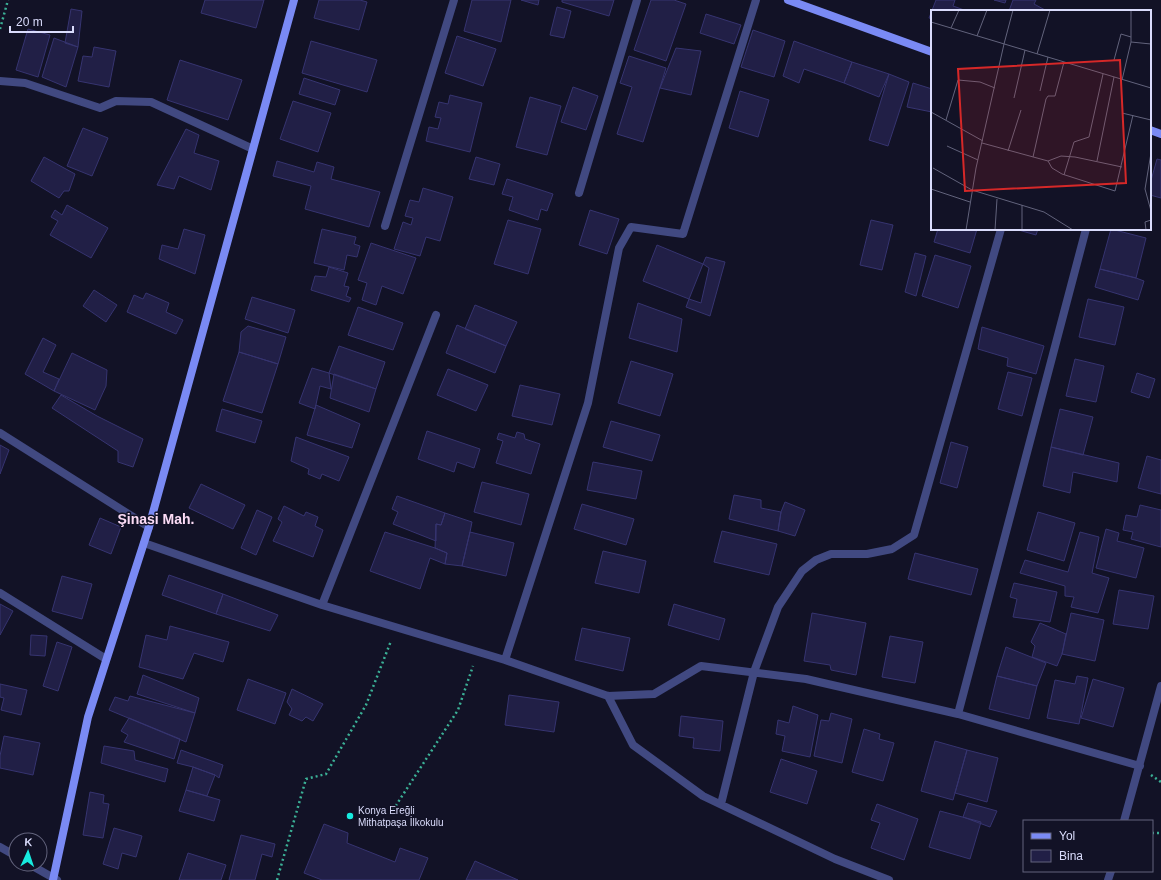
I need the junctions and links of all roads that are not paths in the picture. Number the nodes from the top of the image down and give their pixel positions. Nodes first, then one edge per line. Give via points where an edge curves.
1 (294, 0) edge
2 (454, 0) edge
3 (637, 0) edge
4 (756, 0) edge
5 (788, 0) edge
6 (931, 52) edge
7 (0, 81) edge
8 (1151, 130) edge
9 (1161, 134) edge
10 (253, 149) junction
11 (579, 193) dead end
12 (385, 226) dead end
13 (1000, 230) edge
14 (1086, 230) edge
15 (436, 315) dead end
16 (0, 433) edge
17 (149, 527) junction
18 (144, 543) junction
19 (0, 594) edge
20 (322, 605) junction
21 (106, 659) junction
22 (505, 660) junction
23 (754, 672) junction
24 (1161, 686) edge
25 (608, 696) junction
26 (958, 714) junction
27 (1140, 766) junction
28 (721, 804) junction
29 (1124, 820) edge
30 (42, 872) edge
31 (54, 879) edge
32 (890, 880) edge

1 - 10 main road
2 - 12 street
3 - 11 street
4 - 22 street via 683,234 631,228 619,248 588,403
5 - 6 main road
7 - 10 street via 24,83 100,108 116,101 151,102
8 - 9 main road
10 - 17 main road
13 - 23 street via 914,535 892,549 867,554 831,554 816,560 802,571 778,607
14 - 26 street
15 - 20 street
16 - 17 street
17 - 18 main road
18 - 20 street
18 - 21 main road
19 - 21 street
20 - 22 street
21 - 31 main road via 88,717
22 - 25 street
23 - 25 street via 701,666 654,694
23 - 26 street via 806,679
23 - 28 street
24 - 27 street
25 - 28 street via 632,745 703,796
26 - 27 street
27 - 29 street
28 - 32 street via 835,859
30 - 31 street

